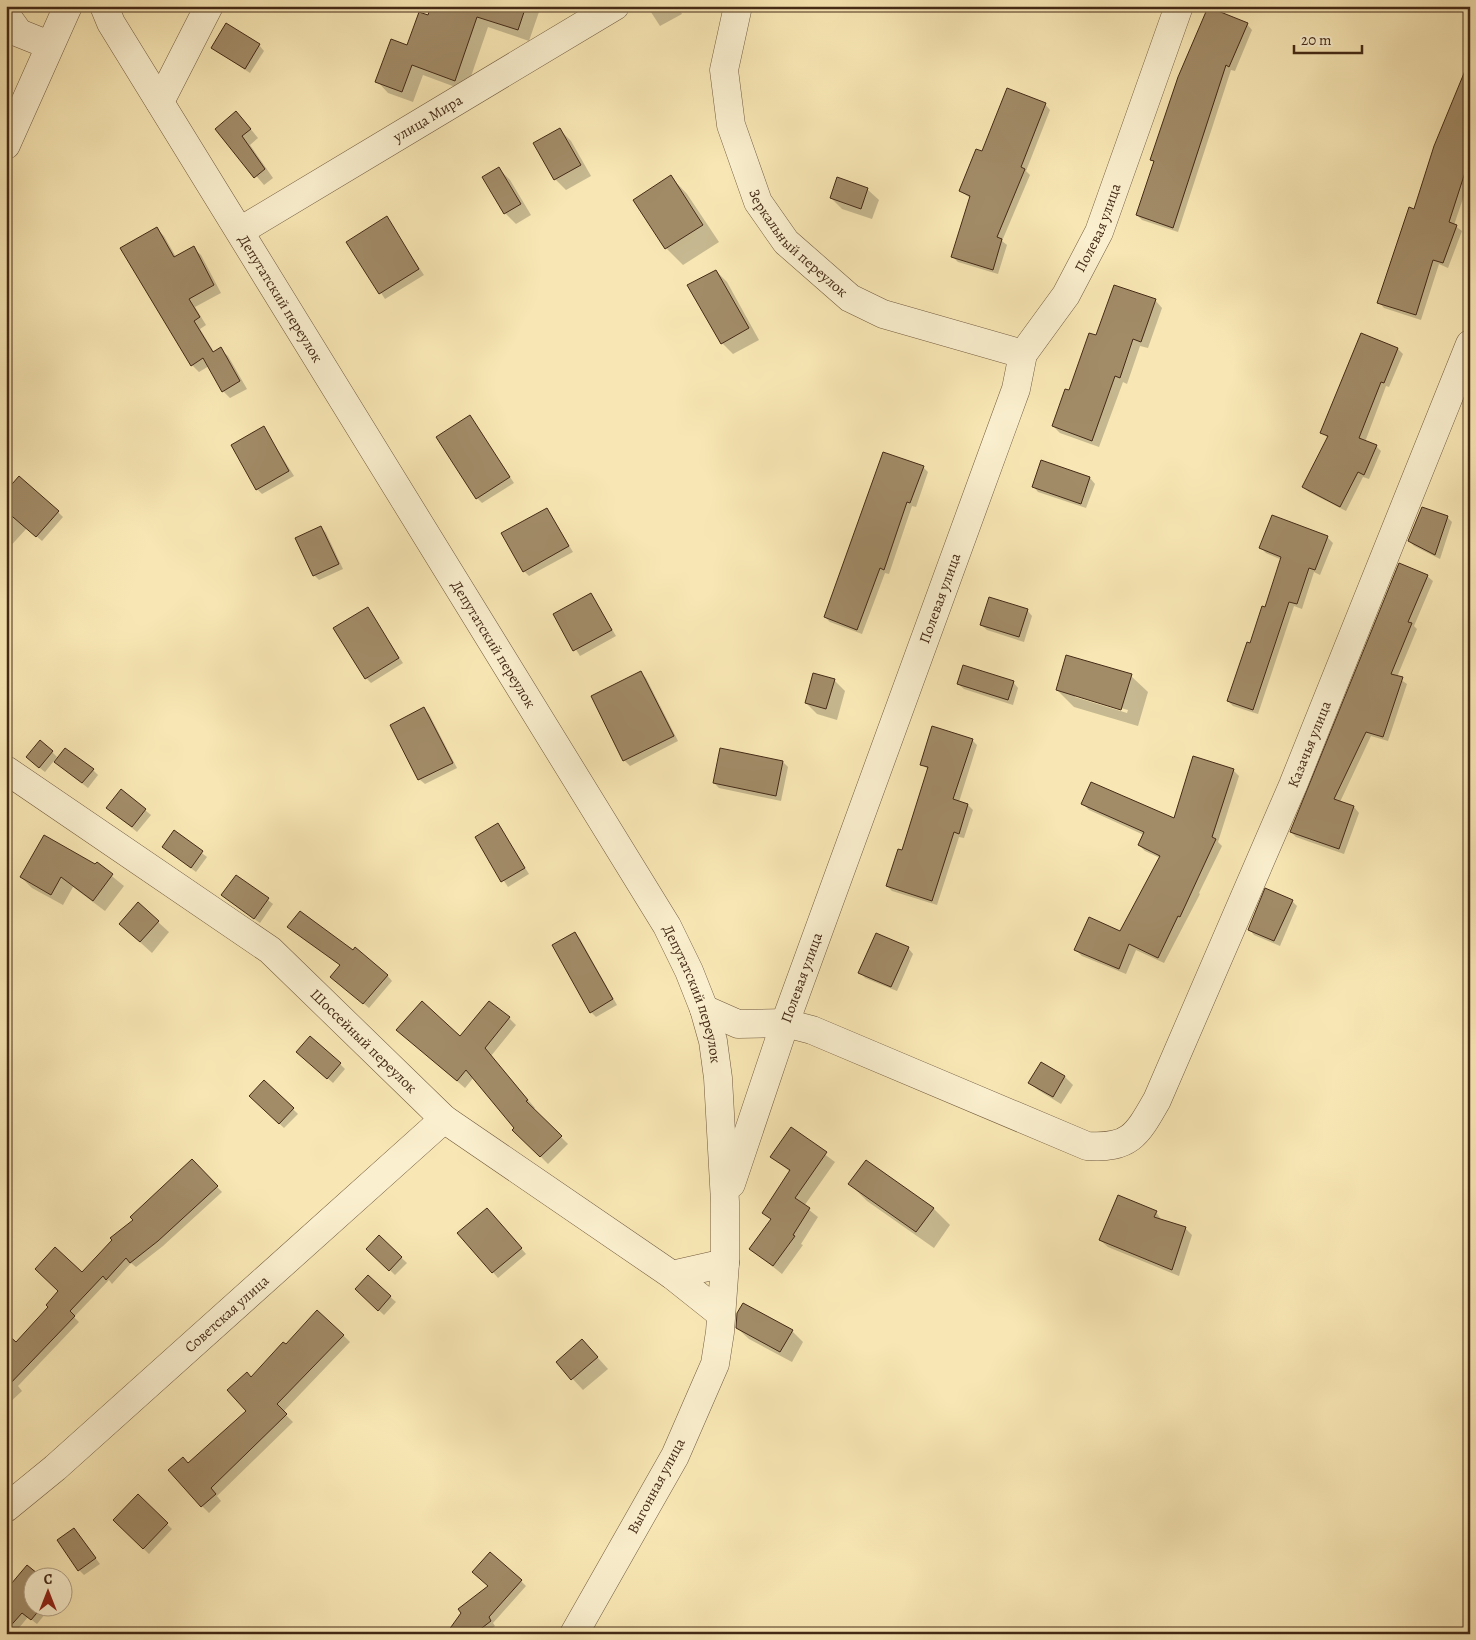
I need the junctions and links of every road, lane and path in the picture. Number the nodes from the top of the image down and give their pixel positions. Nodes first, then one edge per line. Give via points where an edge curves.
1 (68, 6) edge
2 (104, 6) edge
3 (209, 6) edge
4 (615, 6) edge
5 (738, 6) edge
6 (1180, 6) edge
7 (6, 15) edge
8 (49, 45) junction
9 (160, 102) junction
10 (6, 145) edge
11 (240, 231) junction
12 (1470, 344) edge
13 (1023, 354) junction
14 (6, 770) edge
15 (704, 1009) junction
16 (785, 1023) junction
17 (444, 1118) junction
18 (725, 1202) junction
19 (725, 1263) junction
20 (672, 1275) junction
21 (720, 1323) junction
22 (6, 1508) edge
23 (574, 1634) edge

1 - 8 street
2 - 9 street, Депутатский переулок via 111,23
3 - 9 street
4 - 11 street, улица Мира
5 - 13 street, Зеркальный переулок via 724,70 731,126 758,202 786,242 850,298 882,314
6 - 13 street, Полевая улица via 1099,232 1066,295
7 - 8 street via 19,33
8 - 10 street
9 - 11 street, Депутатский переулок
11 - 15 street, Депутатский переулок via 667,926
12 - 16 street, Казачья улица via 1293,784 1157,1100 1133,1137 1109,1148 1087,1146 812,1030
13 - 16 street, Полевая улица via 1016,389
14 - 17 street, Шоссейный переулок via 270,950
15 - 16 street via 738,1024
15 - 18 street, Депутатский переулок via 718,1078
16 - 18 street, Полевая улица
17 - 20 street, Шоссейный переулок
17 - 22 street, Советская улица via 55,1468
18 - 19 street, Депутатский переулок
19 - 20 street
19 - 21 street, Депутатский переулок
20 - 21 street, Шоссейный переулок
21 - 23 street, Выгонная улица via 715,1364 675,1456

